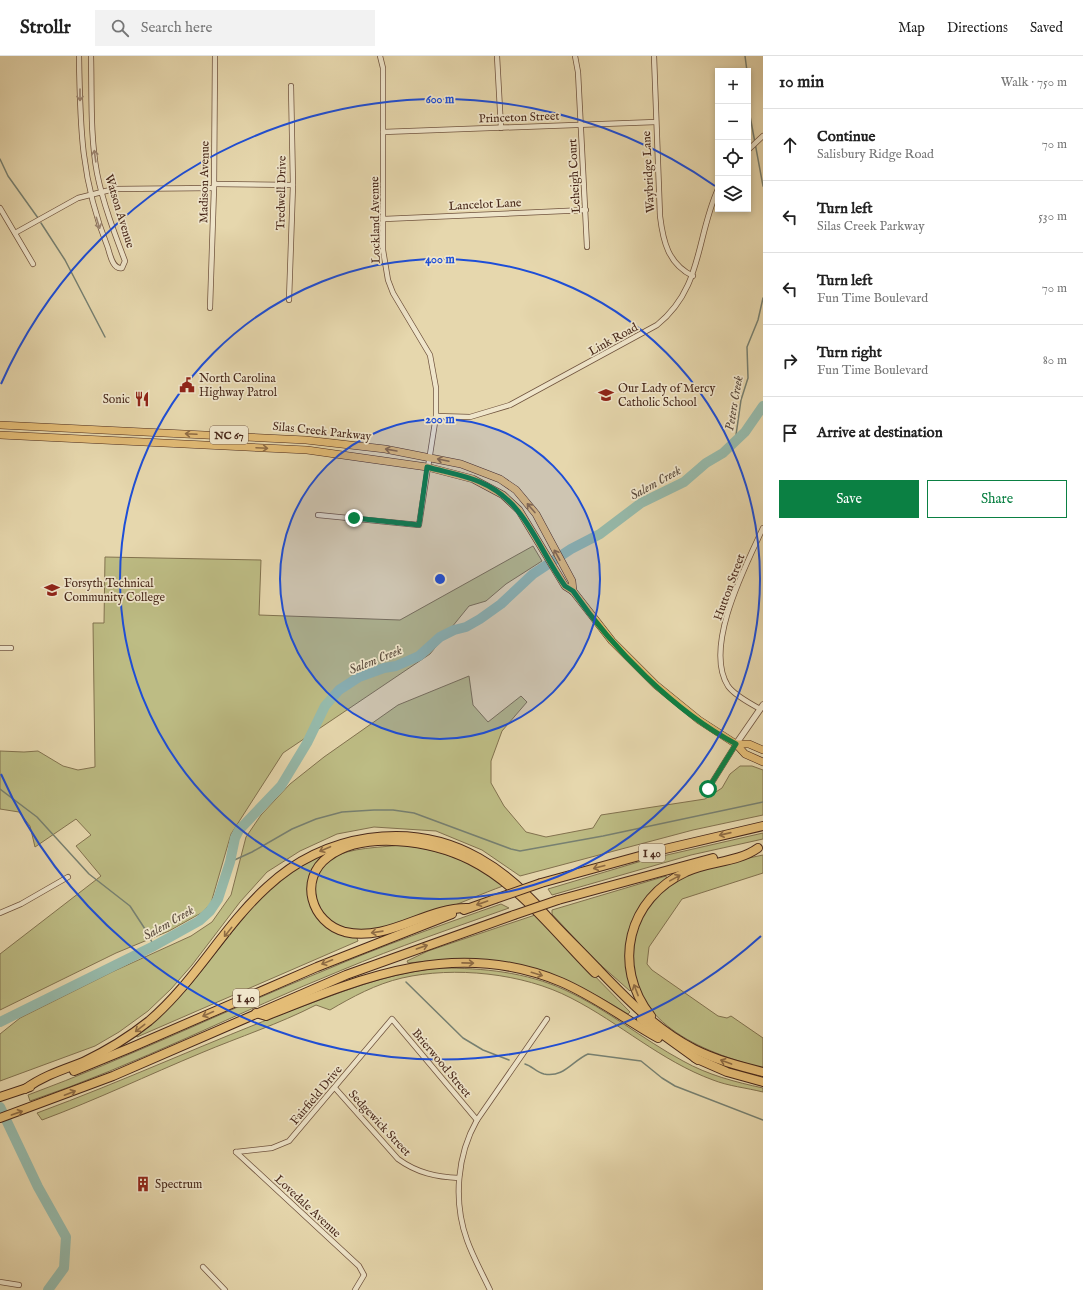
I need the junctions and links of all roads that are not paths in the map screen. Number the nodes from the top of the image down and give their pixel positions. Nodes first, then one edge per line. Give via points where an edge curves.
1 (79, 56) edge
2 (91, 56) edge
3 (215, 56) edge
4 (380, 56) edge
5 (498, 56) edge
6 (575, 56) edge
7 (654, 56) edge
8 (291, 86) dead end
9 (656, 122) junction
10 (581, 124) junction
11 (501, 128) junction
12 (384, 132) junction
13 (763, 136) edge
14 (751, 147) edge
15 (293, 185) junction
16 (214, 186) junction
17 (102, 192) junction
18 (90, 195) junction
19 (715, 199) edge
20 (0, 208) edge
21 (586, 210) junction
22 (384, 219) junction
23 (15, 233) junction
24 (587, 247) dead end
25 (33, 264) dead end
26 (692, 276) junction
27 (288, 300) dead end
28 (210, 308) dead end
29 (436, 416) junction
30 (0, 425) edge
31 (96, 429) junction
32 (0, 435) edge
33 (22, 436) junction
34 (429, 457) junction
35 (427, 467) junction
36 (318, 515) dead end
37 (763, 528) edge
38 (573, 591) junction
39 (0, 648) edge
40 (11, 648) dead end
41 (762, 707) edge
42 (736, 744) junction
43 (763, 750) edge
44 (763, 762) edge
45 (708, 789) dead end
46 (763, 826) edge
47 (760, 847) edge
48 (68, 877) dead end
49 (468, 908) junction
50 (0, 913) edge
51 (256, 1014) junction
52 (392, 1019) joint
53 (547, 1019) dead end
54 (667, 1032) junction
55 (698, 1060) junction
56 (763, 1072) edge
57 (763, 1082) edge
58 (335, 1088) junction
59 (25, 1089) junction
60 (0, 1097) edge
61 (0, 1118) edge
62 (477, 1120) junction
63 (236, 1152) joint
64 (459, 1178) junction
65 (203, 1267) dead end
66 (0, 1282) edge
67 (19, 1285) dead end
68 (225, 1290) edge
69 (355, 1290) edge
70 (490, 1290) edge

1 -> 18 street, Watson Avenue via 81,139
17 -> 2 street, Watson Avenue via 93,145
3 - 16 street, Madison Avenue
4 - 12 street, Lockland Avenue via 383,68
5 - 11 street
6 - 10 street, Leheigh Court
7 - 9 street, Waybridge Lane
8 - 15 street, Tredwell Drive
9 - 10 street, Princeton Street
9 - 26 street, Waybridge Lane via 662,236 675,263
10 - 11 street, Princeton Street
10 - 21 street, Leheigh Court
11 - 12 street, Princeton Street
12 - 22 street, Lockland Avenue
13 - 14 street
15 - 16 street
15 - 27 street, Tredwell Drive
16 - 17 street
16 - 28 street, Madison Avenue
17 - 18 street
18 -> 17 street, Watson Avenue via 101,233 113,262 119,269 125,261
18 - 23 street via 78,198
19 - 26 street, Link Road
20 - 23 street
21 - 22 street, Lancelot Lane
21 - 24 street, Leheigh Court
22 - 29 street, Lockland Avenue via 383,250 388,280 430,355 436,388
23 - 25 street
26 - 29 street, Link Road via 687,290 674,310 657,325 630,341 510,405 473,416
29 - 34 street, Lockland Avenue
30 - 31 main road, Silas Creek Parkway / NC 67
31 - 33 main road via 87,433 24,430
34 -> 31 main road, Silas Creek Parkway / NC 67 via 373,447 306,440
32 - 33 main road, Silas Creek Parkway / NC 67
33 -> 35 main road, Silas Creek Parkway / NC 67 via 307,450
34 - 35 street, Lockland Avenue
38 -> 34 main road, Silas Creek Parkway / NC 67 via 572,581 536,514 516,490 500,479 466,466
35 - 36 street, Lockland Avenue via 419,525
35 - 38 main road, Silas Creek Parkway / NC 67 via 473,479 503,495 522,513 565,586
37 - 41 street, Hutton Street via 732,600 720,654 723,674 729,687 736,694
38 - 42 main road, Silas Creek Parkway / NC 67 via 612,642 642,672 699,720
39 - 40 street
41 - 42 street
42 - 43 main road, Silas Creek Parkway / NC 67 via 749,744
42 - 44 main road, Silas Creek Parkway / NC 67 via 745,754
42 - 45 street
46 -> 49 highway, I 40, bridge via 665,849 541,883
51 -> 47 highway, I 40, bridge via 398,955 558,900 700,860
54 -> 47 highway via 643,1004 632,980 629,949 636,921 647,902 670,880 698,867 747,855
48 - 50 street
49 -> 55 highway via 454,908 388,931 352,933 336,929 319,915 312,899 311,886 315,872 322,862 340,850 355,846 411,842 464,857 510,887 640,1018
49 -> 59 highway, I 40 via 338,958 130,1048
51 -> 55 highway via 266,1016 356,981 398,969 442,963 487,964 527,971 575,988
61 -> 51 highway, I 40 via 113,1076
52 - 58 street, Fairfield Drive
52 - 62 street, Brierwood Street
53 - 62 street
56 -> 54 highway via 715,1058 694,1049
54 -> 59 highway via 628,1000 516,885 485,862 456,847 432,840 401,836 370,837 333,846 287,871 258,896 189,981 148,1021 103,1052 38,1079
55 - 57 highway via 727,1072
58 - 63 street, Fairfield Drive via 289,1141 272,1148
58 - 64 street, Sedgewick Street via 406,1165 434,1176
59 - 60 highway, I 40
62 - 64 street via 465,1144
63 - 69 street, Lovedale Avenue via 359,1266 364,1276
64 - 70 street via 464,1231
65 - 68 street
66 - 67 street

